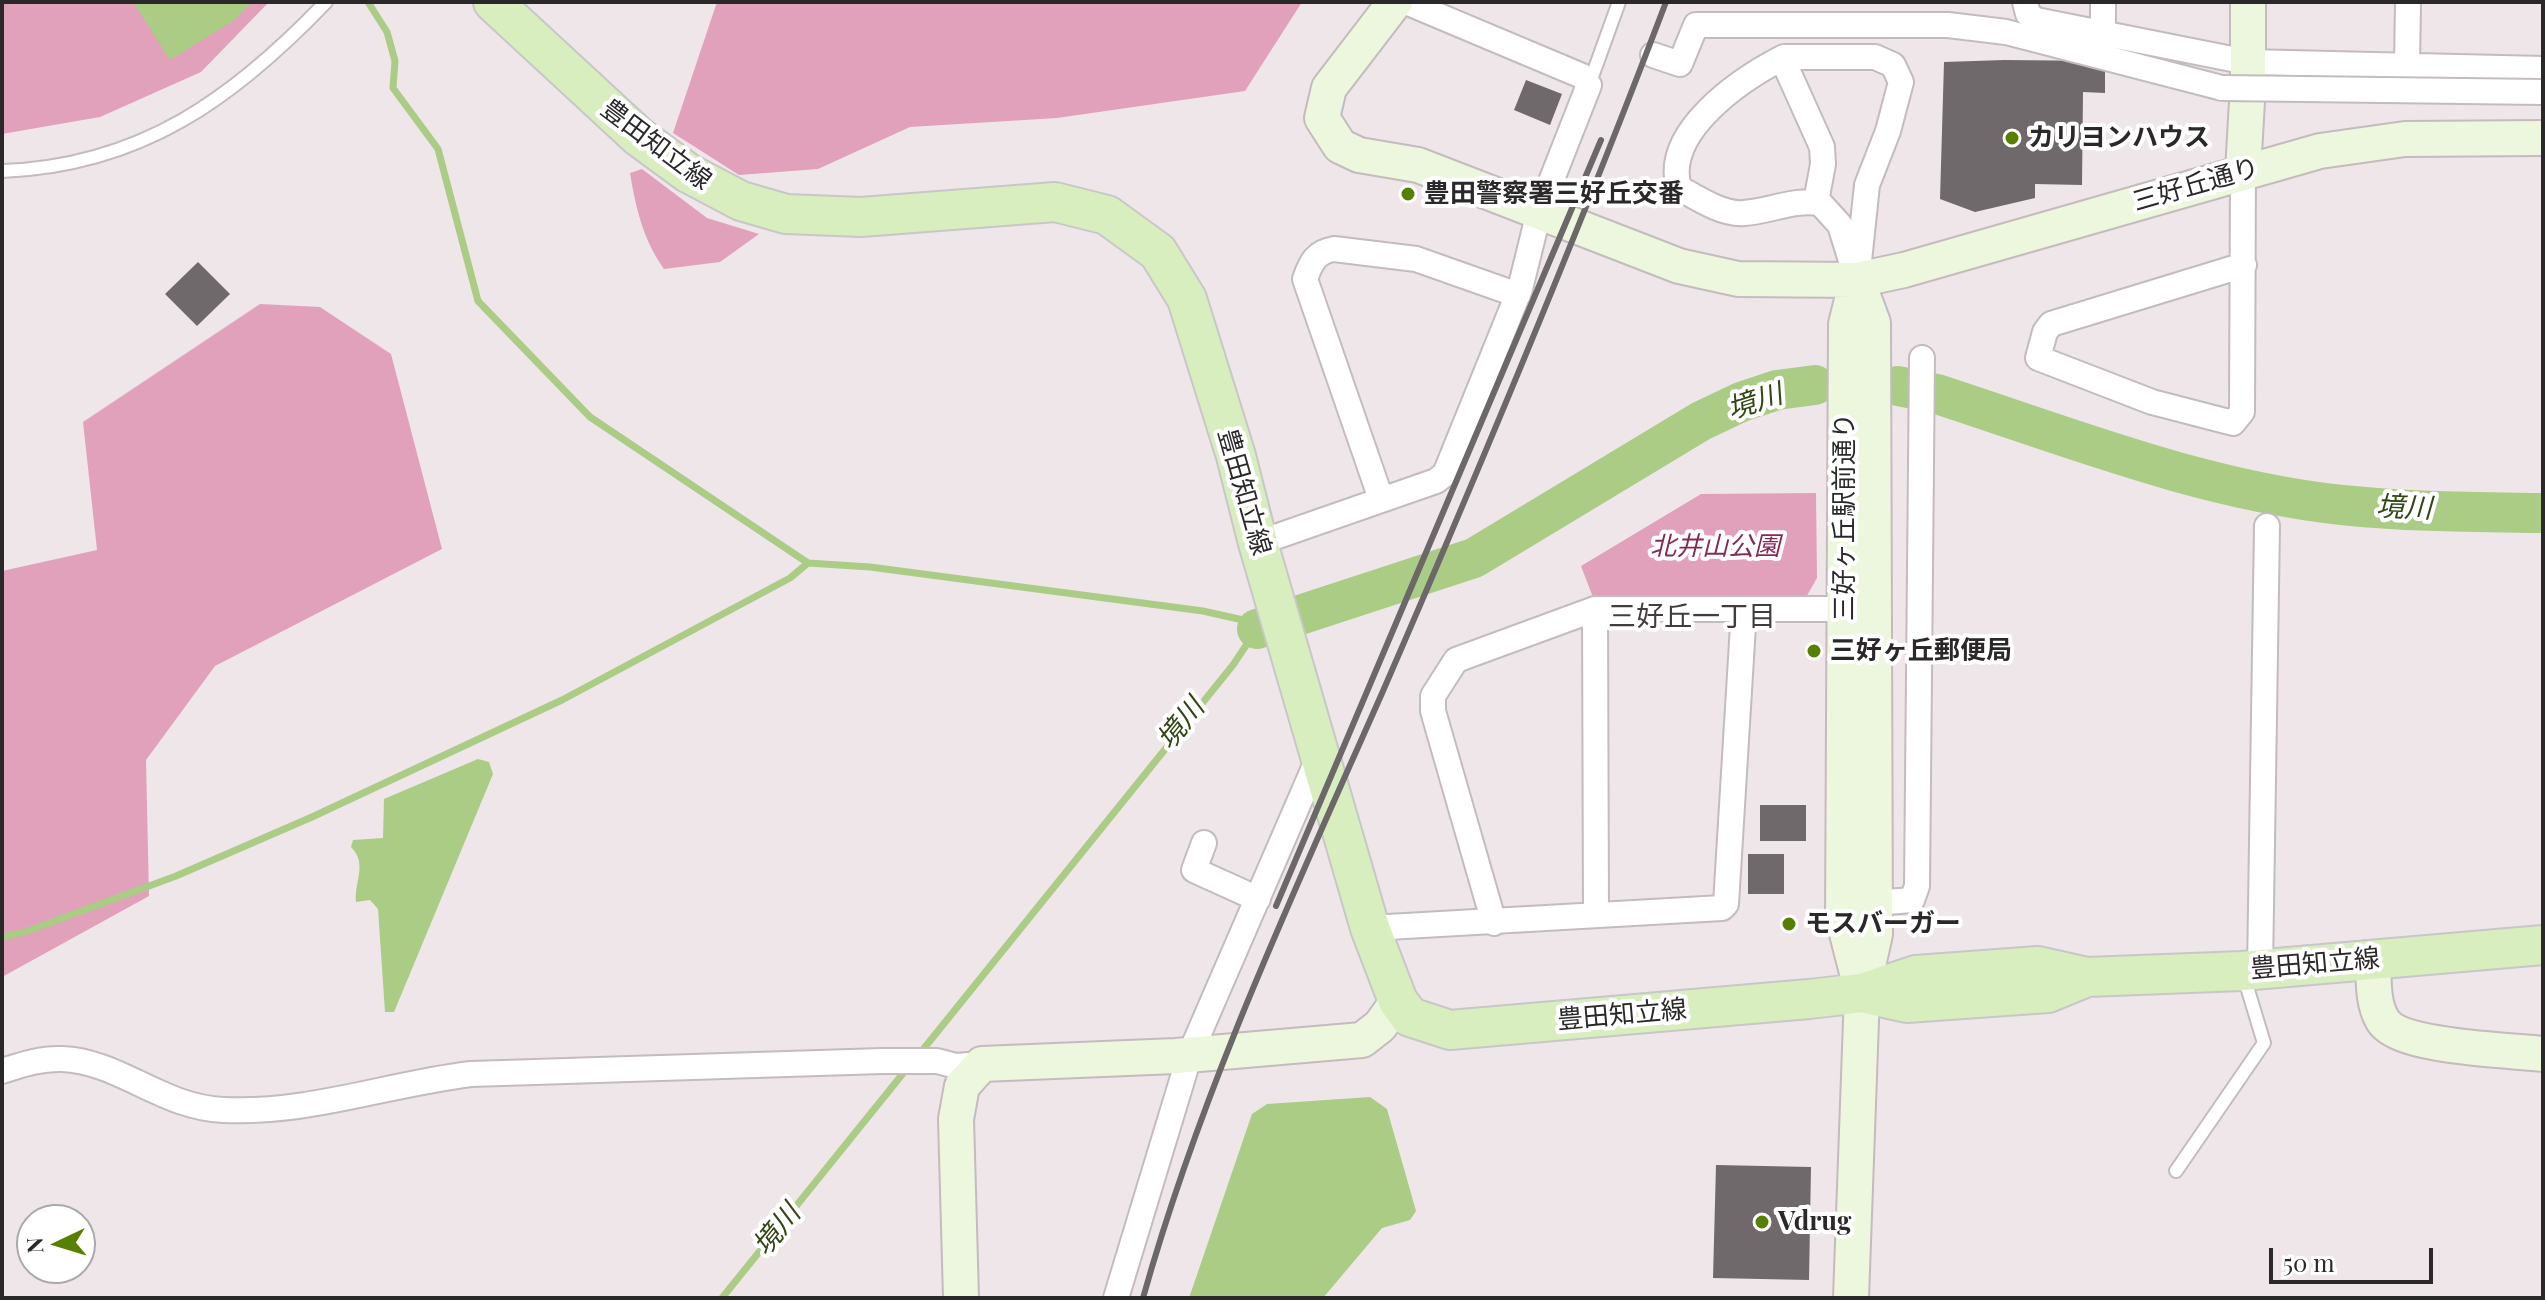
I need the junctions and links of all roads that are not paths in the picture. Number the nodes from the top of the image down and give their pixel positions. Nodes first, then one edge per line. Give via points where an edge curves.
1 (326, 2) edge
2 (493, 2) edge
3 (1395, 2) edge
4 (1406, 2) edge
5 (1619, 2) edge
6 (2025, 2) edge
7 (2103, 2) edge
8 (2248, 2) edge
9 (2408, 2) edge
10 (1929, 14) edge
11 (2103, 33) junction
12 (1653, 55) dead end
13 (1782, 58) junction
14 (2247, 62) junction
15 (2407, 66) junction
16 (2543, 69) edge
17 (1589, 85) junction
18 (2543, 92) edge
19 (2543, 138) edge
20 (2, 171) edge
21 (2243, 171) junction
22 (1816, 202) junction
23 (1539, 212) junction
24 (2244, 265) junction
25 (1857, 280) junction
26 (1518, 295) junction
27 (1922, 358) dead end
28 (1381, 499) junction
29 (2267, 526) dead end
30 (1263, 559) junction
31 (1595, 609) junction
32 (1744, 609) junction
33 (1859, 609) junction
34 (1320, 754) junction
35 (1204, 843) dead end
36 (1258, 899) junction
37 (1874, 903) junction
38 (1596, 914) junction
39 (1494, 923) junction
40 (1370, 928) junction
41 (2543, 945) edge
42 (2373, 958) junction
43 (2251, 970) junction
44 (1862, 993) junction
45 (1398, 1001) junction
46 (1190, 1054) junction
47 (2543, 1054) edge
48 (982, 1064) junction
49 (2, 1071) edge
50 (2176, 1171) dead end
51 (961, 1298) edge
52 (1116, 1298) edge
53 (1851, 1298) edge

1 - 20 lane via 262,67 174,126 84,159
2 - 30 main road, 豊田知立線 via 639,137 688,173 741,201 819,217 1055,202 1107,215 1158,252 1187,299
3 - 23 street, 三好丘通り via 1329,88 1322,118 1327,131 1340,146 1359,155 1418,165
4 - 17 street via 1582,76
5 - 17 lane
6 - 11 street via 2036,20
7 - 11 street
8 - 14 street
9 - 15 street
10 - 12 street via 1696,25 1680,64
10 - 18 street, bridge via 2222,88
11 - 14 street
13 - 22 street via 1822,147
13 - 22 street via 1727,92 1695,127 1676,158 1674,172 1679,188 1742,214 1798,200
13 - 25 street via 1875,57 1893,65 1901,82 1867,185
14 - 15 street
14 - 21 street
15 - 16 street
17 - 23 street
19 - 21 street, 三好丘通り via 2405,139 2320,151
21 - 24 street
21 - 25 street, 三好丘通り
22 - 25 street via 1840,225
23 - 25 street, 三好丘通り via 1679,266 1738,279
23 - 26 street
24 - 24 street via 2051,324 2038,358 2152,402 2233,423 2242,412
25 - 33 street, 三好ヶ丘駅前通り via 1846,324
26 - 28 street via 1445,474
26 - 28 street via 1416,259 1334,249 1322,251 1311,262 1305,279
27 - 37 street via 1917,886 1907,902
28 - 30 street
29 - 43 street
30 - 34 main road, 豊田知立線
31 - 32 street
31 - 38 street
31 - 39 street via 1456,660 1433,696
32 - 33 street
32 - 38 street via 1726,904
33 - 37 street
33 - 44 street, 三好ヶ丘駅前通り via 1843,918
34 - 36 street
34 - 40 main road, 豊田知立線
35 - 36 street via 1194,870
36 - 46 street
37 - 44 street via 1875,934
38 - 39 street
39 - 40 street
40 - 45 main road, 豊田知立線
41 - 42 main road, 豊田知立線
42 - 43 main road, 豊田知立線
42 - 47 street via 2378,1007 2392,1030 2419,1039
43 - 44 main road, 豊田知立線 via 2087,977 2048,993 1929,1002
43 - 50 lane via 2264,1043
44 - 45 main road, 豊田知立線 via 1450,1030 1410,1017
44 - 53 street
45 - 46 street via 1362,1040
46 - 48 street
46 - 52 street
48 - 49 street via 471,1074 315,1105 223,1110 180,1104 110,1070 63,1058
48 - 51 street via 962,1086 956,1119

